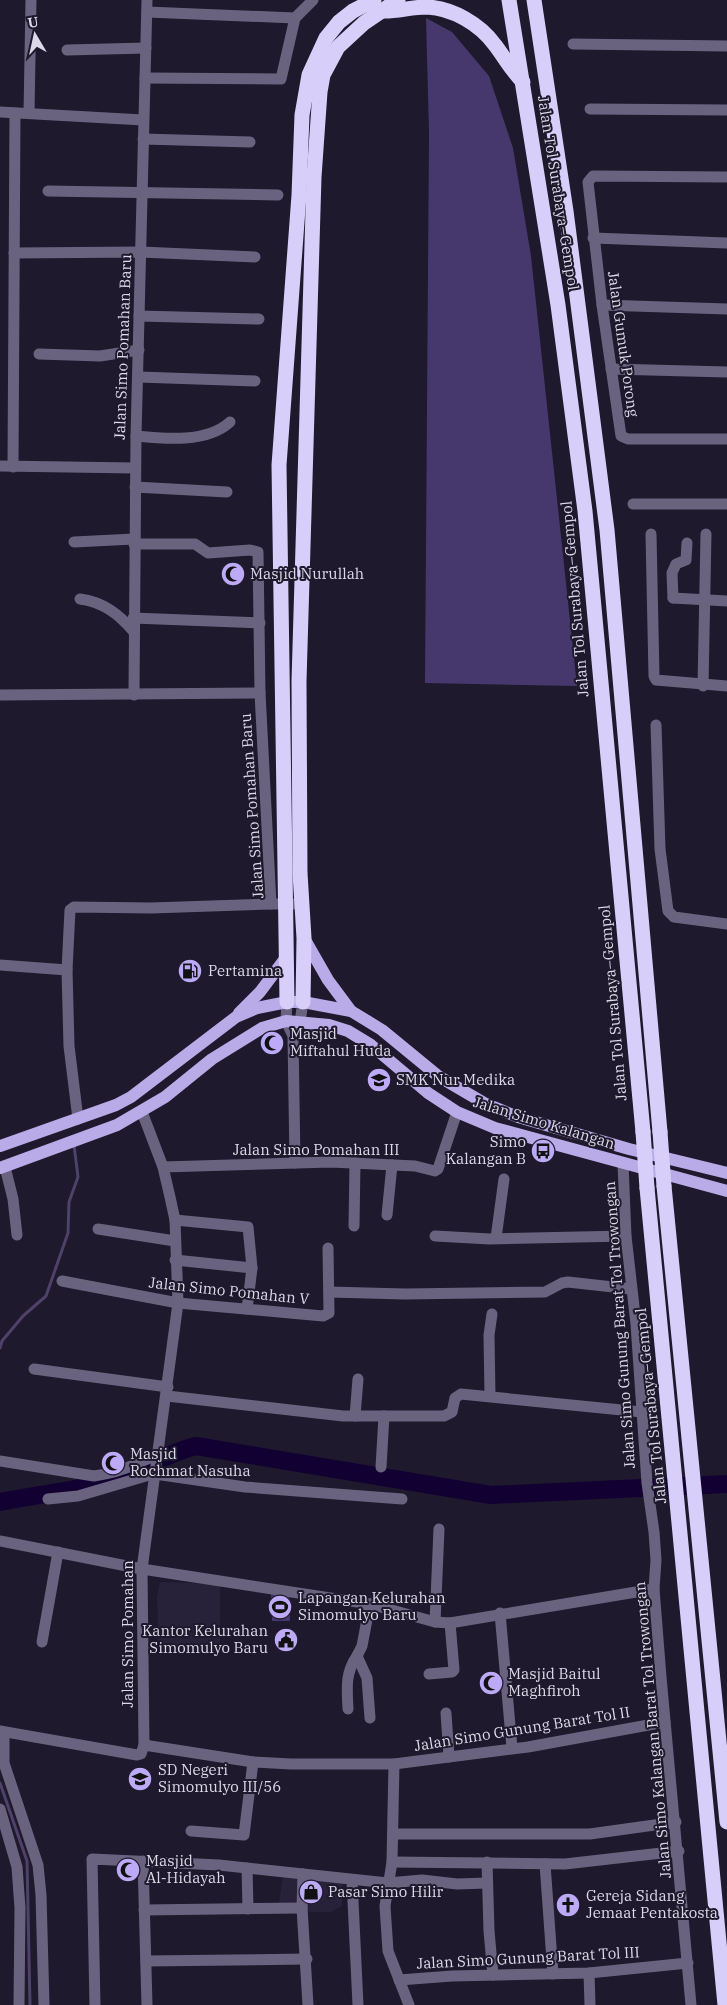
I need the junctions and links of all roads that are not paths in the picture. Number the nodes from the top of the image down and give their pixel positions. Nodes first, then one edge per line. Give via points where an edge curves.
1 (31, 0) edge
2 (148, 0) edge
3 (313, 0) edge
4 (398, 0) edge
5 (509, 0) edge
6 (534, 0) edge
7 (357, 5) edge
8 (377, 6) edge
9 (147, 12) junction
10 (295, 18) junction
11 (573, 44) dead end
12 (727, 46) edge
13 (146, 48) junction
14 (67, 50) dead end
15 (145, 78) junction
16 (523, 82) junction
17 (590, 110) dead end
18 (727, 110) edge
19 (0, 112) edge
20 (15, 113) junction
21 (29, 113) junction
22 (143, 120) junction
23 (143, 139) junction
24 (250, 142) dead end
25 (727, 177) edge
26 (48, 191) dead end
27 (142, 193) junction
28 (278, 195) dead end
29 (593, 238) junction
30 (727, 243) edge
31 (141, 252) junction
32 (14, 253) junction
33 (256, 257) dead end
34 (602, 305) junction
35 (727, 309) edge
36 (139, 316) junction
37 (259, 319) dead end
38 (139, 350) junction
39 (39, 354) dead end
40 (611, 369) junction
41 (727, 372) edge
42 (139, 377) junction
43 (255, 380) dead end
44 (230, 422) dead end
45 (136, 436) junction
46 (727, 439) edge
47 (0, 466) edge
48 (13, 466) junction
49 (135, 468) junction
50 (135, 487) junction
51 (227, 492) dead end
52 (633, 504) dead end
53 (727, 504) edge
54 (651, 534) dead end
55 (706, 534) dead end
56 (134, 541) junction
57 (74, 542) dead end
58 (687, 543) dead end
59 (672, 598) junction
60 (80, 599) dead end
61 (704, 600) junction
62 (727, 601) edge
63 (652, 602) junction
64 (133, 618) junction
65 (260, 623) junction
66 (134, 632) junction
67 (299, 681) junction
68 (282, 683) junction
69 (703, 686) junction
70 (727, 686) edge
71 (260, 693) junction
72 (134, 695) junction
73 (3, 696) edge
74 (656, 725) dead end
75 (271, 904) junction
76 (294, 904) junction
77 (727, 924) edge
78 (304, 938) junction
79 (287, 956) junction
80 (0, 965) edge
81 (67, 970) junction
82 (287, 1002) junction
83 (302, 1002) junction
84 (351, 1011) junction
85 (236, 1017) junction
86 (286, 1021) junction
87 (300, 1022) junction
88 (293, 1036) junction
89 (457, 1112) junction
90 (144, 1116) junction
91 (78, 1120) junction
92 (0, 1146) edge
93 (295, 1163) junction
94 (355, 1164) junction
95 (392, 1164) junction
96 (623, 1164) junction
97 (2, 1167) edge
98 (163, 1167) junction
99 (727, 1173) edge
100 (504, 1179) dead end
101 (727, 1191) edge
102 (387, 1215) dead end
103 (174, 1220) junction
104 (354, 1226) dead end
105 (98, 1229) dead end
106 (17, 1235) dead end
107 (435, 1236) dead end
108 (626, 1236) junction
109 (496, 1238) junction
110 (175, 1241) junction
111 (328, 1248) dead end
112 (175, 1260) junction
113 (252, 1268) junction
114 (62, 1281) dead end
115 (631, 1289) junction
116 (329, 1292) junction
117 (178, 1303) junction
118 (247, 1309) junction
119 (492, 1314) dead end
120 (34, 1369) dead end
121 (358, 1379) dead end
122 (167, 1392) junction
123 (490, 1396) junction
124 (642, 1412) junction
125 (355, 1416) junction
126 (384, 1416) junction
127 (0, 1462) edge
128 (156, 1466) junction
129 (381, 1468) dead end
130 (648, 1488) joint
131 (48, 1499) dead end
132 (402, 1499) dead end
133 (439, 1529) dead end
134 (0, 1541) edge
135 (58, 1552) junction
136 (142, 1569) junction
137 (654, 1589) junction
138 (370, 1604) junction
139 (500, 1613) junction
140 (435, 1622) junction
141 (450, 1623) junction
142 (42, 1642) dead end
143 (357, 1656) junction
144 (429, 1674) dead end
145 (348, 1709) dead end
146 (446, 1713) dead end
147 (370, 1718) dead end
148 (665, 1722) junction
149 (2, 1731) edge
150 (144, 1744) junction
151 (512, 1748) junction
152 (449, 1757) junction
153 (253, 1762) junction
154 (394, 1764) junction
155 (0, 1809) edge
156 (676, 1822) junction
157 (727, 1822) edge
158 (191, 1831) dead end
159 (393, 1834) junction
160 (679, 1851) junction
161 (143, 1861) junction
162 (392, 1862) junction
163 (486, 1862) junction
164 (545, 1864) junction
165 (247, 1868) junction
166 (303, 1874) junction
167 (352, 1880) junction
168 (487, 1883) junction
169 (388, 1884) junction
170 (302, 1908) junction
171 (248, 1909) junction
172 (144, 1910) junction
173 (307, 1960) junction
174 (146, 1962) junction
175 (688, 1963) junction
176 (589, 1973) junction
177 (553, 1974) junction
178 (493, 1975) junction
179 (398, 1980) junction
180 (19, 2005) edge
181 (44, 2005) edge
182 (95, 2005) edge
183 (147, 2005) edge
184 (308, 2005) edge
185 (358, 2005) edge
186 (408, 2005) edge
187 (590, 2005) edge
188 (691, 2005) edge
189 (724, 2005) edge

1 - 21 street
2 - 9 street, Jalan Simo Pomahan Baru
3 - 10 street
4 - 8 highway
5 - 16 highway, Jalan Tol Surabaya–Gempol
6 - 157 highway, Jalan Tol Surabaya–Gempol, bridge via 566,211 607,530 664,1186
7 - 8 highway
7 - 68 highway via 339,22 318,51 306,86 302,115 279,465
8 - 16 highway via 428,7 473,22 494,43
8 - 67 highway via 338,47 323,75 320,92 314,177
9 - 10 street
9 - 13 street, Jalan Simo Pomahan Baru
10 - 15 street via 283,76 278,80
11 - 12 street
13 - 14 street
13 - 15 street, Jalan Simo Pomahan Baru
15 - 22 street, Jalan Simo Pomahan Baru
16 - 189 highway, Jalan Tol Surabaya–Gempol, bridge via 558,305 585,511
17 - 18 street
19 - 20 street
20 - 21 street
20 - 32 street
21 - 22 street
22 - 23 street, Jalan Simo Pomahan Baru
23 - 24 street
23 - 27 street, Jalan Simo Pomahan Baru
25 - 29 street, Jalan Gumuk Porong via 593,176 589,179
26 - 27 street
27 - 28 street
27 - 31 street, Jalan Simo Pomahan Baru
29 - 30 street
29 - 34 street, Jalan Gumuk Porong
31 - 32 street
31 - 33 street
31 - 36 street, Jalan Simo Pomahan Baru
32 - 48 street
34 - 35 street
34 - 40 street, Jalan Gumuk Porong
36 - 37 street
36 - 38 street, Jalan Simo Pomahan Baru
38 - 39 street via 100,356
38 - 42 street, Jalan Simo Pomahan Baru
40 - 41 street
40 - 46 street, Jalan Gumuk Porong via 623,438
42 - 43 street
42 - 45 street, Jalan Simo Pomahan Baru
44 - 45 street via 205,435
45 - 49 street, Jalan Simo Pomahan Baru
47 - 48 street
48 - 49 street
49 - 50 street, Jalan Simo Pomahan Baru
50 - 51 street
50 - 56 street, Jalan Simo Pomahan Baru
52 - 53 street
54 - 63 street
55 - 61 street
56 - 57 street
56 - 64 street, Jalan Simo Pomahan Baru
56 - 65 street, Jalan Simo Pomahan Baru via 195,544 208,553 258,552
58 - 59 street via 686,560 676,564 672,573
59 - 61 street
59 - 63 street via 670,601
60 - 66 street via 96,602 115,613
61 - 62 street
61 - 69 street
63 - 69 street via 656,680
64 - 65 street
64 - 66 street, Jalan Simo Pomahan Baru
65 - 71 street, Jalan Simo Pomahan Baru
66 - 72 street, Jalan Simo Pomahan Baru
67 - 68 highway
67 - 76 highway
68 - 76 highway
69 - 70 street
71 - 72 street, Jalan Simo Pomahan Baru
71 - 75 street, Jalan Simo Pomahan Baru
72 - 73 street, Jalan Simo Pomahan Baru
74 - 77 street via 660,849 667,907 674,917
75 - 76 street, Jalan Simo Pomahan Baru
75 - 81 street via 74,907 70,910
76 - 78 highway
76 - 79 highway
78 - 83 highway
78 - 84 main road via 328,980
79 - 82 highway
79 - 85 main road
80 - 81 street
81 - 91 street via 69,1046
82 - 83 main road, Jalan Simo Kalangan
82 - 85 main road via 257,1008
82 - 86 street
83 - 84 main road, Jalan Simo Kalangan
83 - 87 street
84 - 99 main road, Jalan Simo Kalangan via 382,1030 438,1076 518,1117
85 - 91 main road via 131,1098
86 - 87 main road, Jalan Simo Kalangan
86 - 88 street
86 - 90 main road via 262,1028 212,1059
87 - 88 street
87 - 89 main road, Jalan Simo Kalangan via 348,1031
88 - 93 street
89 - 95 street, Jalan Simo Pomahan III via 437,1171
89 - 96 main road, Jalan Simo Kalangan via 495,1128
90 - 97 main road
90 - 98 street, Jalan Simo Pomahan
91 - 92 main road
93 - 94 street, Jalan Simo Pomahan III
93 - 98 street, Jalan Simo Pomahan III
94 - 95 street, Jalan Simo Pomahan III
94 - 104 street
95 - 102 street
96 - 101 main road, Jalan Simo Kalangan
96 - 108 street, Jalan Simo Gunung Barat Tol Trowongan
97 - 106 street via 13,1199
98 - 103 street, Jalan Simo Pomahan
100 - 109 street
103 - 110 street, Jalan Simo Pomahan
103 - 113 street via 248,1227
105 - 110 street
107 - 109 street
108 - 109 street
108 - 115 street, Jalan Simo Gunung Barat Tol Trowongan
110 - 112 street, Jalan Simo Pomahan
111 - 116 street, Jalan Simo Pomahan V
112 - 113 street
112 - 117 street, Jalan Simo Pomahan
113 - 118 street
114 - 117 street, Jalan Simo Pomahan V
115 - 116 street via 562,1282 545,1292
115 - 124 street, Jalan Simo Gunung Barat Tol Trowongan
116 - 118 street, Jalan Simo Pomahan V via 329,1313 326,1316
117 - 118 street, Jalan Simo Pomahan V
117 - 122 street, Jalan Simo Pomahan
119 - 123 street via 488,1335
120 - 122 street
121 - 125 street
122 - 125 street via 253,1407
122 - 128 street, Jalan Simo Pomahan
123 - 124 street
123 - 126 street via 458,1394 452,1412 444,1416
124 - 130 street, Jalan Simo Gunung Barat Tol Trowongan
125 - 126 street
126 - 129 street
127 - 128 street via 94,1476 108,1474 148,1458
128 - 131 street via 78,1496
128 - 132 street via 245,1487
128 - 136 street, Jalan Simo Pomahan
130 - 137 street, Jalan Simo Kalangan Barat Tol Trowongan via 655,1550
133 - 140 street
134 - 135 street
135 - 136 street
135 - 142 street
136 - 138 street
136 - 150 street, Jalan Simo Pomahan
137 - 139 street
137 - 148 street, Jalan Simo Kalangan Barat Tol Trowongan
138 - 140 street
138 - 143 street
139 - 141 street
139 - 151 street
140 - 141 street
141 - 144 street via 454,1670
143 - 145 street via 349,1667 346,1680
143 - 147 street via 367,1678
146 - 152 street
148 - 151 street, Jalan Simo Gunung Barat Tol II
148 - 156 street, Jalan Simo Kalangan Barat Tol Trowongan
149 - 150 street via 138,1755
149 - 181 street via 4,1763 38,1865
150 - 153 street, Jalan Simo Gunung Barat Tol II
151 - 152 street, Jalan Simo Gunung Barat Tol II
152 - 154 street, Jalan Simo Gunung Barat Tol II
153 - 154 street, Jalan Simo Gunung Barat Tol II
153 - 158 street via 244,1835
154 - 159 street
155 - 180 street via 17,1867
156 - 159 street via 590,1834
156 - 160 street, Jalan Simo Kalangan Barat Tol Trowongan
159 - 162 street
160 - 164 street
160 - 175 street, Jalan Simo Kalangan Barat Tol Trowongan
161 - 165 street
161 - 172 street
161 - 182 street via 92,1859
162 - 163 street
162 - 169 street
163 - 164 street
163 - 168 street
164 - 177 street
165 - 166 street
165 - 171 street
166 - 167 street
166 - 170 street
167 - 169 street
167 - 185 street
168 - 169 street via 422,1880
168 - 178 street
169 - 179 street via 385,1906 388,1952
170 - 171 street
170 - 173 street
171 - 172 street
172 - 174 street
173 - 174 street
173 - 184 street
174 - 183 street
175 - 176 street, Jalan Simo Gunung Barat Tol III
175 - 188 street, Jalan Simo Kalangan Barat Tol Trowongan
176 - 177 street, Jalan Simo Gunung Barat Tol III
176 - 187 street
177 - 178 street, Jalan Simo Gunung Barat Tol III
178 - 179 street, Jalan Simo Gunung Barat Tol III
179 - 186 street

